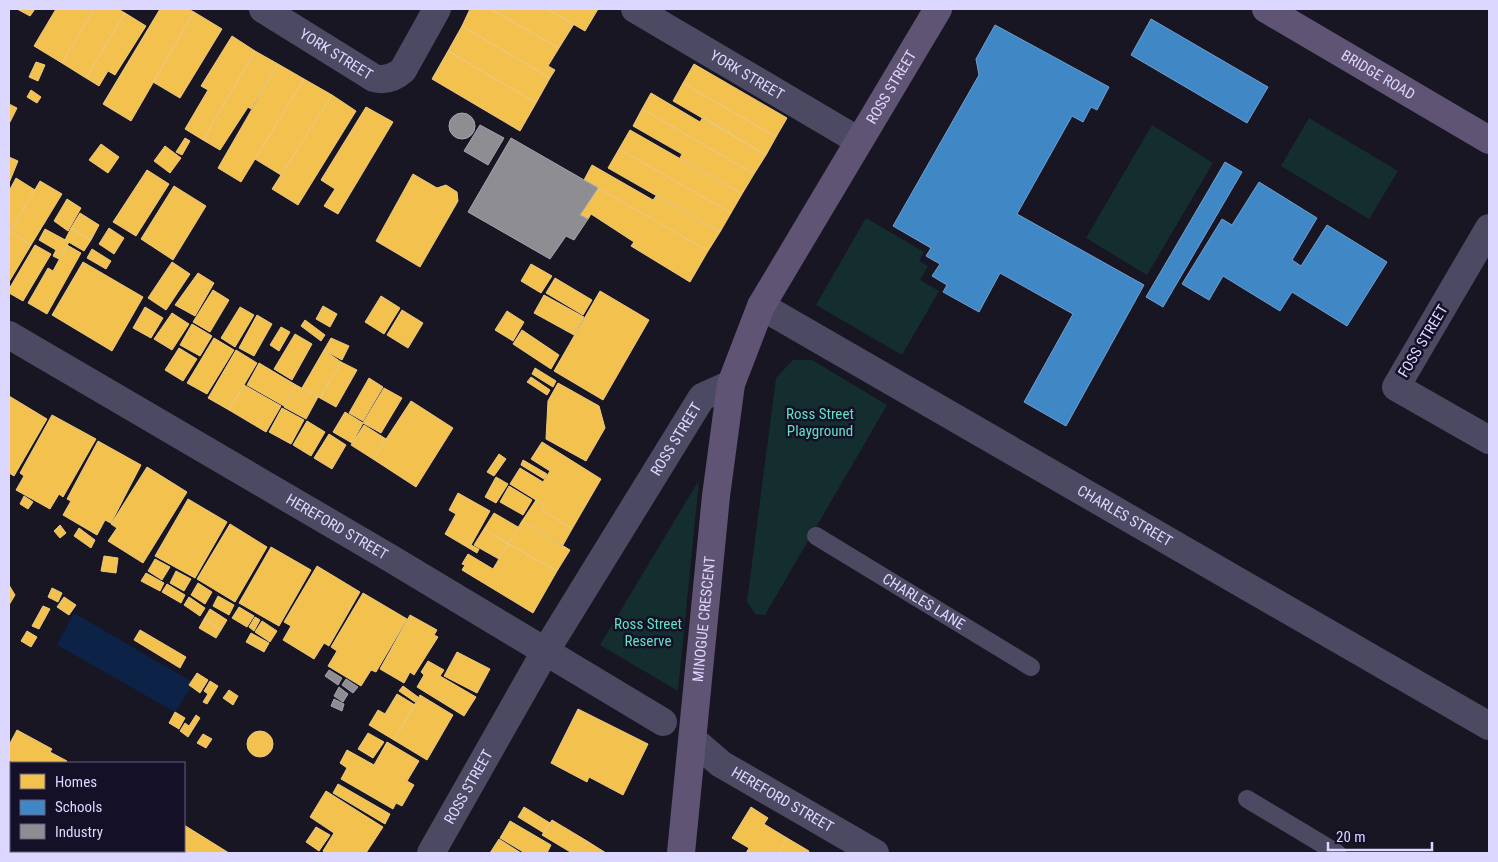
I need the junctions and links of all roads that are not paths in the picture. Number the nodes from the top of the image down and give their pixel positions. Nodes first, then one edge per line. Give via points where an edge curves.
1 (263, 9) edge
2 (437, 9) edge
3 (634, 9) edge
4 (938, 9) edge
5 (1266, 9) edge
6 (1489, 140) edge
7 (859, 141) junction
8 (1489, 228) edge
9 (761, 306) junction
10 (9, 335) edge
11 (731, 384) junction
12 (1489, 440) edge
13 (816, 536) dead end
14 (545, 652) junction
15 (1032, 667) dead end
16 (663, 722) dead end
17 (1489, 726) edge
18 (693, 740) junction
19 (1248, 799) dead end
20 (432, 853) edge
21 (681, 853) edge
22 (875, 853) edge
23 (1337, 853) edge

1 - 2 street, YORK STREET via 381,80 397,76 403,70
3 - 7 street, YORK STREET
4 - 7 main road, ROSS STREET
5 - 6 main road, BRIDGE ROAD
7 - 9 main road, ROSS STREET
8 - 12 street, FOSS STREET via 1396,387
9 - 11 main road, ROSS STREET
9 - 17 street, CHARLES STREET
10 - 14 street, HEREFORD STREET
11 - 14 street, ROSS STREET via 702,397
11 - 18 main road, MINOGUE CRESCENT via 716,496
13 - 15 lane, CHARLES LANE
14 - 16 street, HEREFORD STREET
14 - 20 street, ROSS STREET
18 - 21 main road, MINOGUE CRESCENT
18 - 22 street, HEREFORD STREET via 721,764
19 - 23 lane

